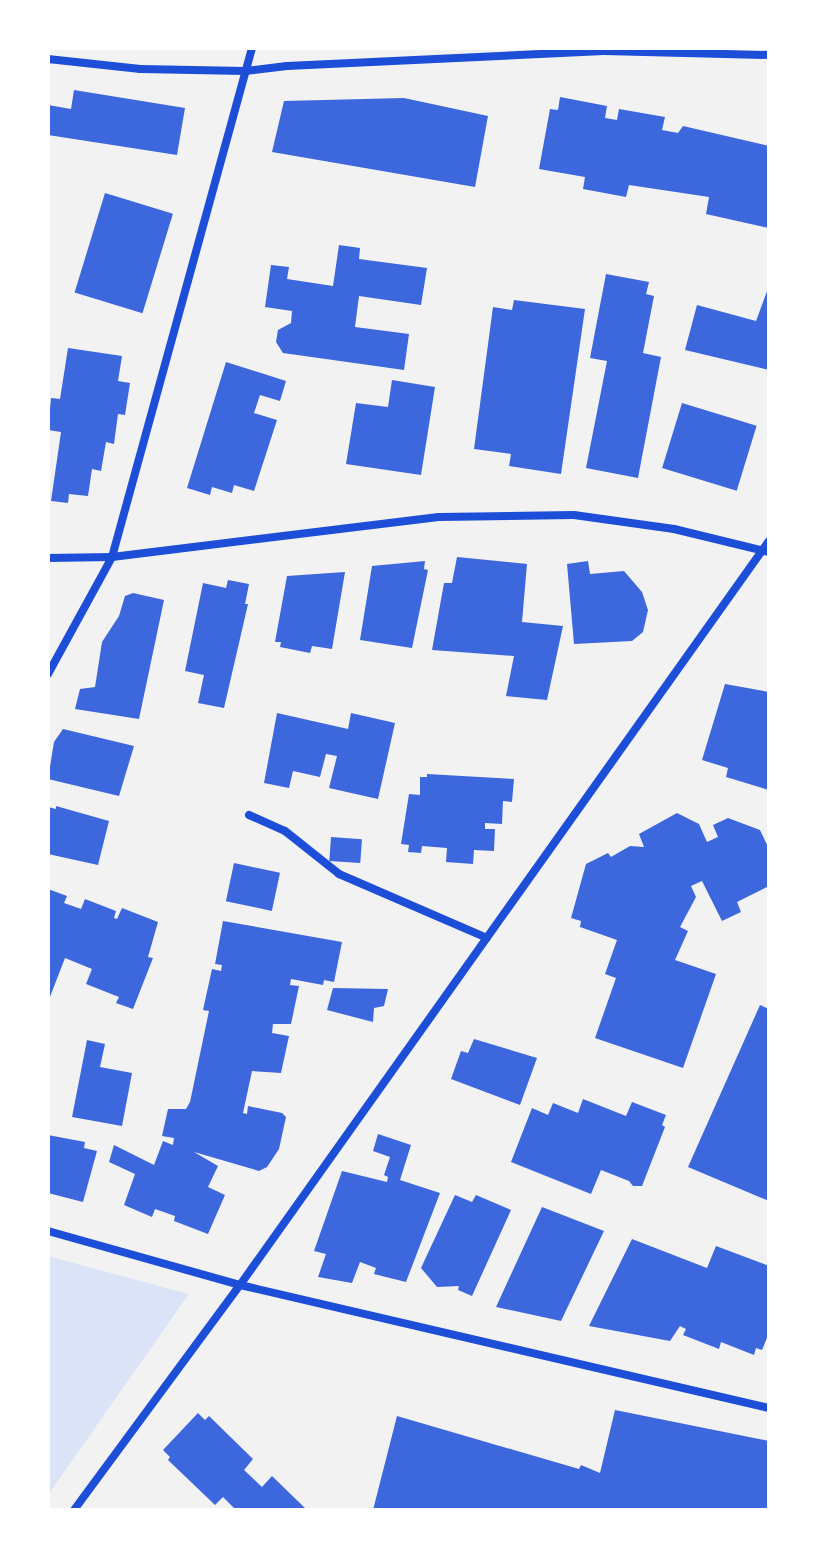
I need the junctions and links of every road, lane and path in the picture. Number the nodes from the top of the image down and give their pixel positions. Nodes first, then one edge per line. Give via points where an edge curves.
1 (252, 48) edge
2 (769, 55) edge
3 (48, 59) edge
4 (245, 71) junction
5 (769, 541) edge
6 (766, 551) edge
7 (112, 557) junction
8 (48, 558) edge
9 (48, 674) edge
10 (249, 815) dead end
11 (487, 938) junction
12 (48, 1231) edge
13 (240, 1285) junction
14 (769, 1408) edge
15 (74, 1510) edge

1 - 4 street
2 - 4 street via 604,51
3 - 4 street via 140,69
4 - 7 street
5 - 6 street
6 - 7 street via 674,529 574,515 439,517
6 - 11 street
7 - 8 street
7 - 9 street
10 - 11 street via 285,831 339,874
11 - 13 street
12 - 13 street
13 - 14 street
13 - 15 street

